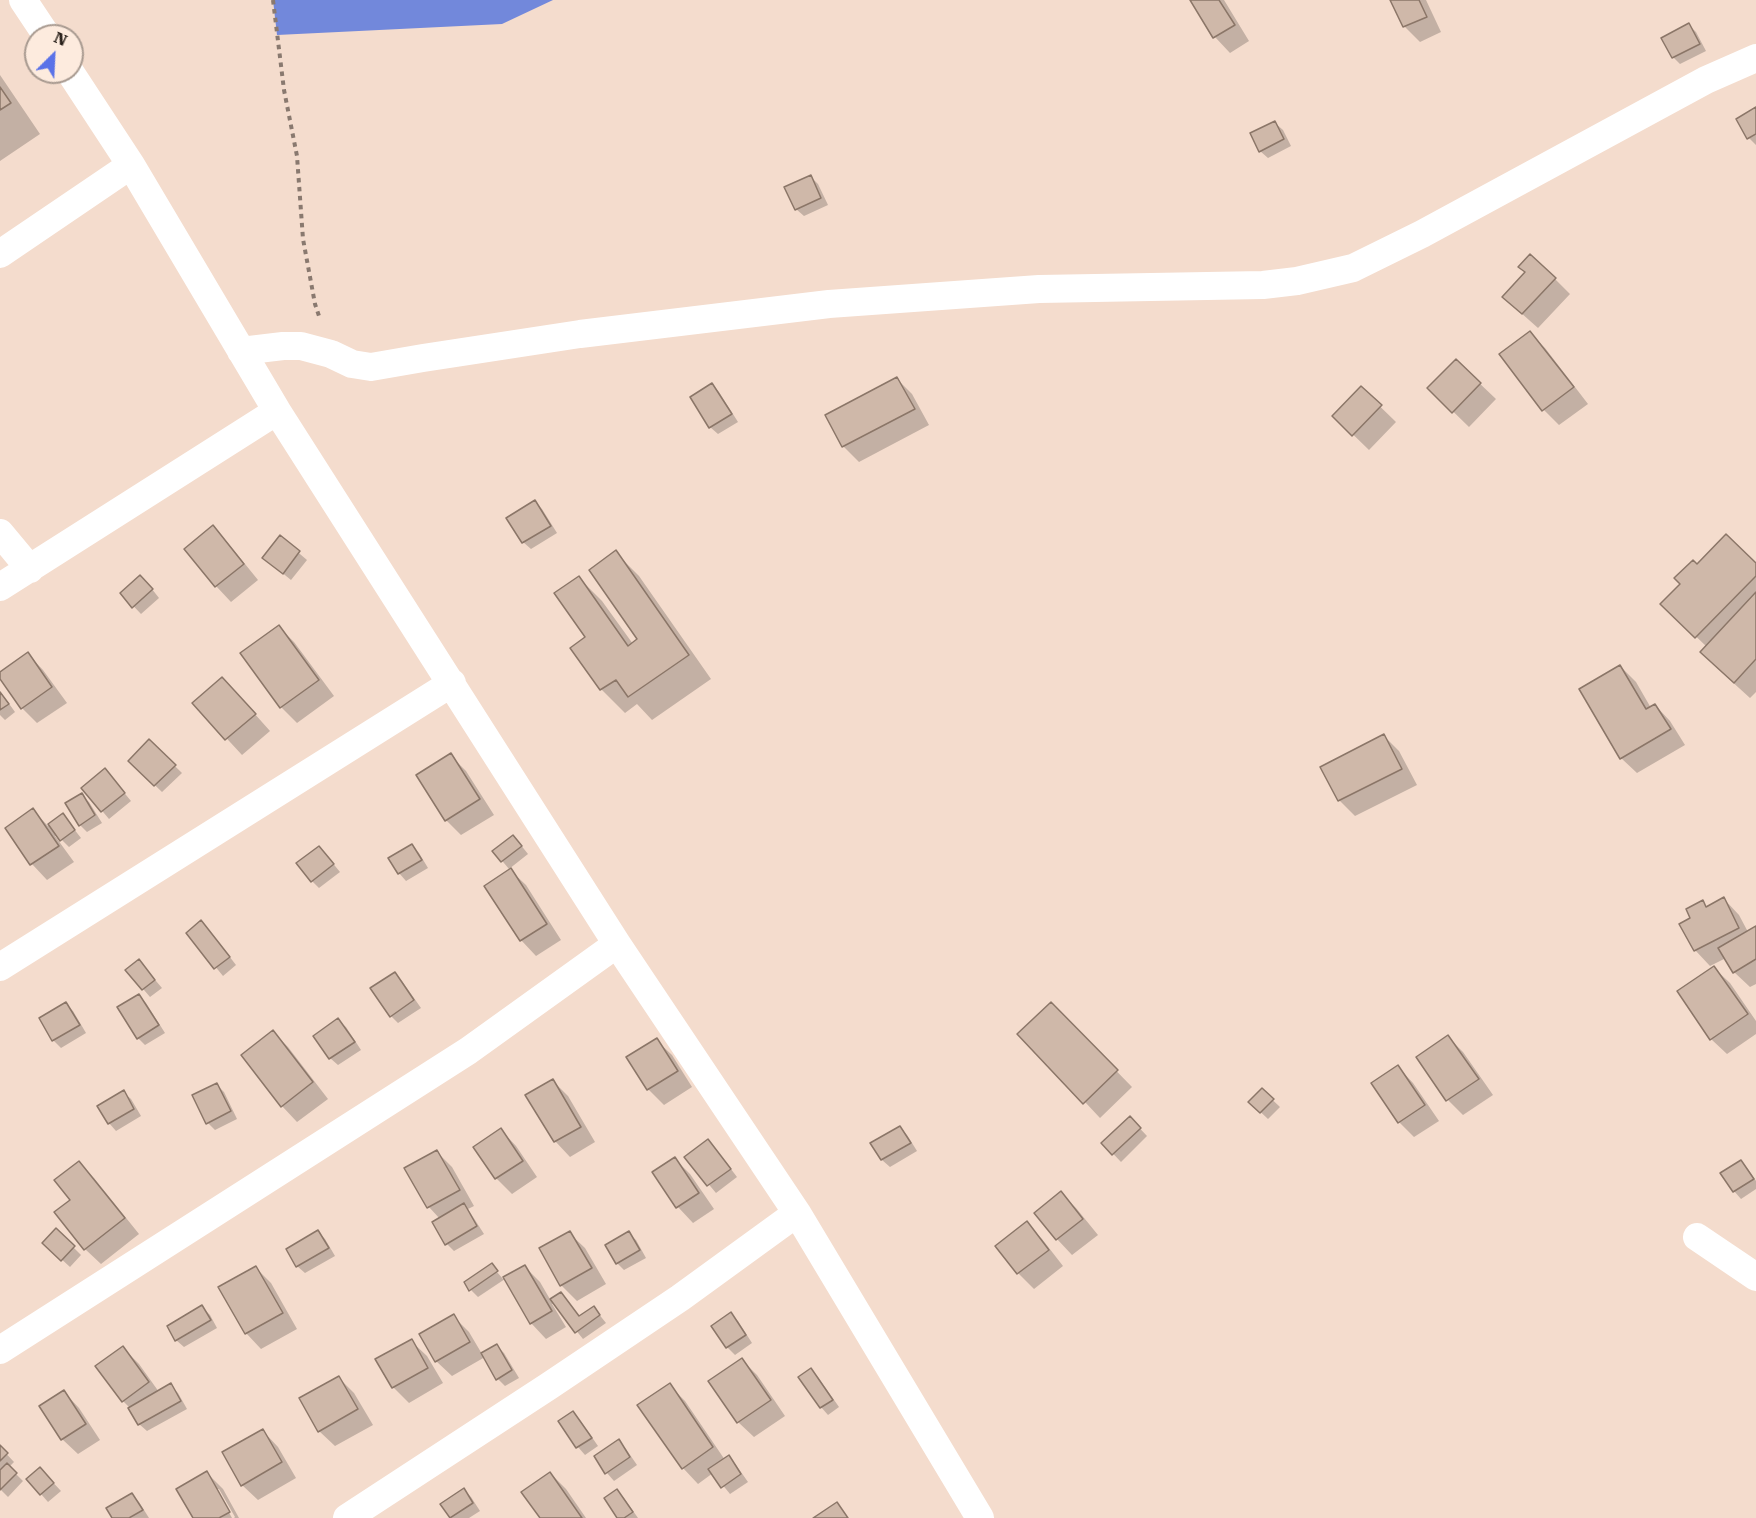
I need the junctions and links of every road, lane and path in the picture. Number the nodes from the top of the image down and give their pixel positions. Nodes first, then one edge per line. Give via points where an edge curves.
1 (23, 0) edge
2 (273, 0) edge
3 (38, 24) edge
4 (1756, 58) edge
5 (78, 84) edge
6 (131, 165) junction
7 (0, 254) edge
8 (241, 351) junction
9 (331, 354) junction
10 (277, 411) junction
11 (0, 533) edge
12 (30, 569) junction
13 (0, 587) edge
14 (452, 683) junction
15 (617, 944) junction
16 (0, 967) edge
17 (797, 1213) junction
18 (1697, 1237) dead end
19 (1756, 1277) edge
20 (1, 1348) edge
21 (347, 1518) edge
22 (980, 1518) edge

1 - 3 street
2 - 9 path via 297,156 303,239 315,304
4 - 9 street via 1706,80 1353,268 1298,281 1039,289 829,304 580,334 371,367 352,364
5 - 6 street
6 - 7 street
6 - 8 street
8 - 9 street via 302,346
8 - 10 street
10 - 12 street
10 - 14 street
11 - 12 street
12 - 13 street
14 - 15 street
14 - 16 street
15 - 17 street
15 - 20 street via 468,1051
17 - 21 street via 549,1386
17 - 22 street
18 - 19 street

